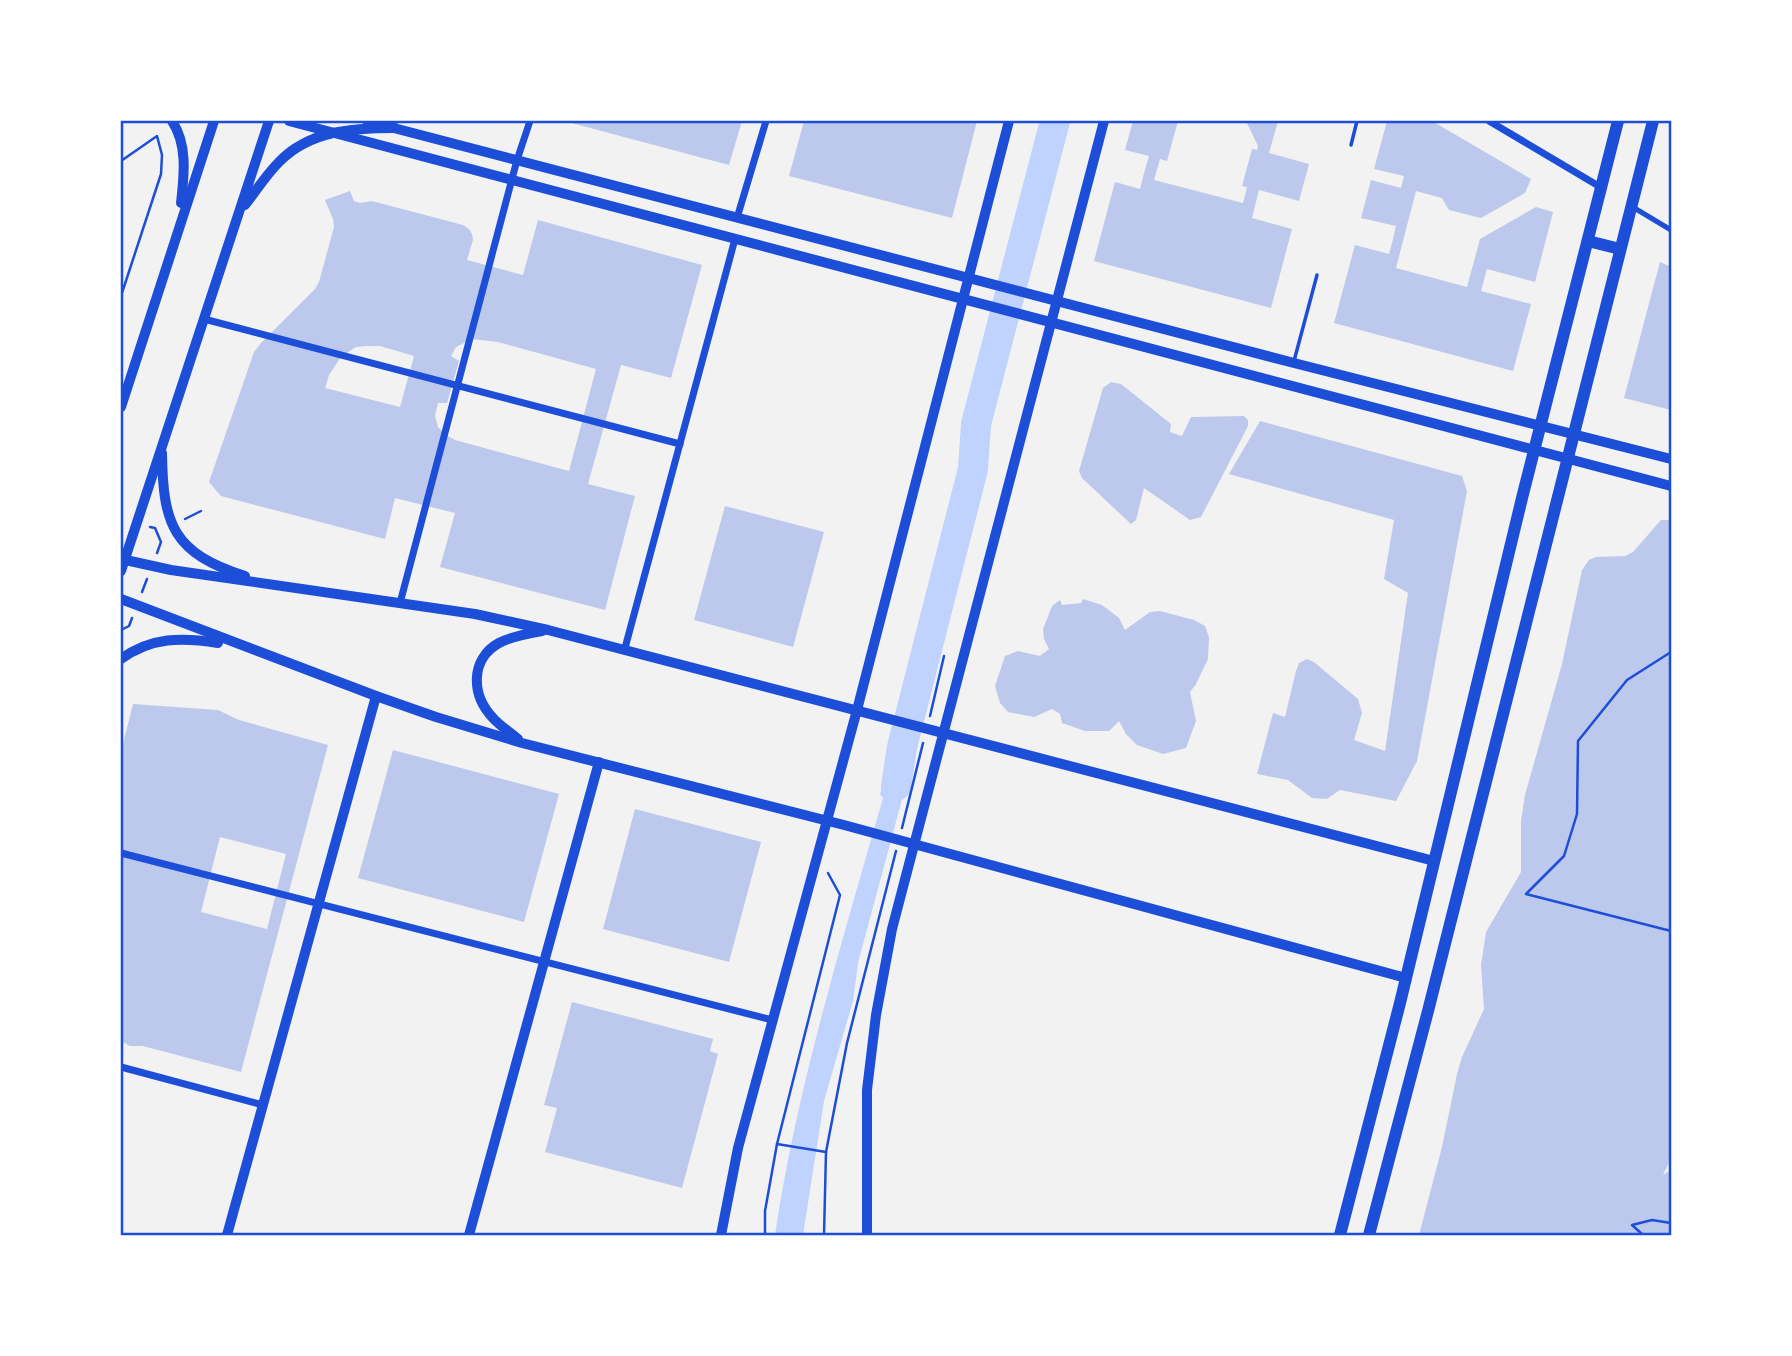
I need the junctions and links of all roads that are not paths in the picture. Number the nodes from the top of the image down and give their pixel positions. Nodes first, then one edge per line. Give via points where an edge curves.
1 (173, 121) edge
2 (214, 121) edge
3 (269, 121) edge
4 (289, 121) edge
5 (370, 121) edge
6 (530, 121) edge
7 (766, 121) edge
8 (1009, 121) edge
9 (1104, 121) edge
10 (1357, 121) edge
11 (1489, 121) edge
12 (1618, 121) edge
13 (1653, 121) edge
14 (395, 128) junction
15 (334, 132) junction
16 (1351, 145) dead end
17 (517, 160) junction
18 (512, 179) junction
19 (1602, 188) junction
20 (1631, 206) junction
21 (239, 212) junction
22 (737, 218) junction
23 (179, 223) junction
24 (1671, 230) edge
25 (734, 239) junction
26 (1588, 241) junction
27 (1620, 249) junction
28 (1317, 275) dead end
29 (968, 277) junction
30 (962, 299) junction
31 (1056, 300) junction
32 (204, 319) junction
33 (1051, 322) junction
34 (1294, 363) junction
35 (457, 385) junction
36 (121, 407) edge
37 (1541, 426) junction
38 (1573, 434) junction
39 (162, 444) junction
40 (680, 444) junction
41 (1535, 450) junction
42 (1567, 458) junction
43 (1671, 459) edge
44 (1671, 486) edge
45 (122, 564) edge
46 (278, 586) junction
47 (121, 599) edge
48 (400, 603) junction
49 (548, 630) junction
50 (239, 646) junction
51 (625, 648) junction
52 (121, 659) edge
53 (376, 696) junction
54 (857, 710) junction
55 (943, 733) junction
56 (522, 743) junction
57 (599, 762) junction
58 (827, 820) junction
59 (910, 843) junction
60 (121, 853) edge
61 (1434, 861) junction
62 (318, 904) junction
63 (544, 961) junction
64 (1406, 978) junction
65 (772, 1020) junction
66 (121, 1067) edge
67 (263, 1105) junction
68 (227, 1235) edge
69 (469, 1235) edge
70 (721, 1235) edge
71 (867, 1235) edge
72 (1340, 1235) edge
73 (1369, 1235) edge

1 - 23 main road via 185,171
2 - 23 main road
3 - 21 main road
4 - 15 street
5 - 14 main road
6 - 17 street
7 - 22 street
8 - 29 main road
9 - 31 main road
10 - 16 lane
11 - 19 street
12 - 19 main road
13 - 20 main road
14 - 15 main road
14 - 17 street
15 - 18 street
15 - 21 main road via 293,150
17 - 18 street
17 - 22 street
18 - 25 street
18 - 35 street
19 - 26 main road
20 - 24 street
20 - 27 main road
21 - 32 main road
22 - 29 street
23 - 36 main road
25 - 30 street
25 - 40 street
26 - 27 main road
26 - 37 main road
27 - 38 main road
28 - 34 lane
29 - 30 main road
29 - 31 street
30 - 33 street
30 - 54 main road
31 - 33 main road
31 - 34 street
32 - 35 street
32 - 39 main road
33 - 41 street
33 - 55 main road
34 - 37 street
35 - 40 street
35 - 48 street
37 - 38 street
37 - 41 main road
38 - 42 main road
38 - 43 street
39 - 45 main road
39 - 46 main road via 164,496 174,531 209,562
40 - 51 street
41 - 42 street
41 - 61 main road
42 - 44 street
42 - 73 main road
45 - 46 main road
46 - 48 main road
47 - 50 main road
48 - 49 main road
49 - 51 main road
49 - 56 main road via 500,642 489,650 476,674 482,702
50 - 52 main road via 156,641
50 - 53 main road
51 - 54 main road
53 - 56 main road
53 - 62 street
54 - 55 main road
54 - 58 main road
55 - 59 main road
55 - 61 main road
56 - 57 main road
57 - 58 main road
57 - 63 street
58 - 59 main road
58 - 65 main road
59 - 64 main road
59 - 71 main road via 870,1063
60 - 62 street
61 - 64 main road
62 - 63 street
62 - 67 street
63 - 65 street
63 - 69 street
64 - 72 main road
65 - 70 main road via 738,1148
66 - 67 street
67 - 68 street

